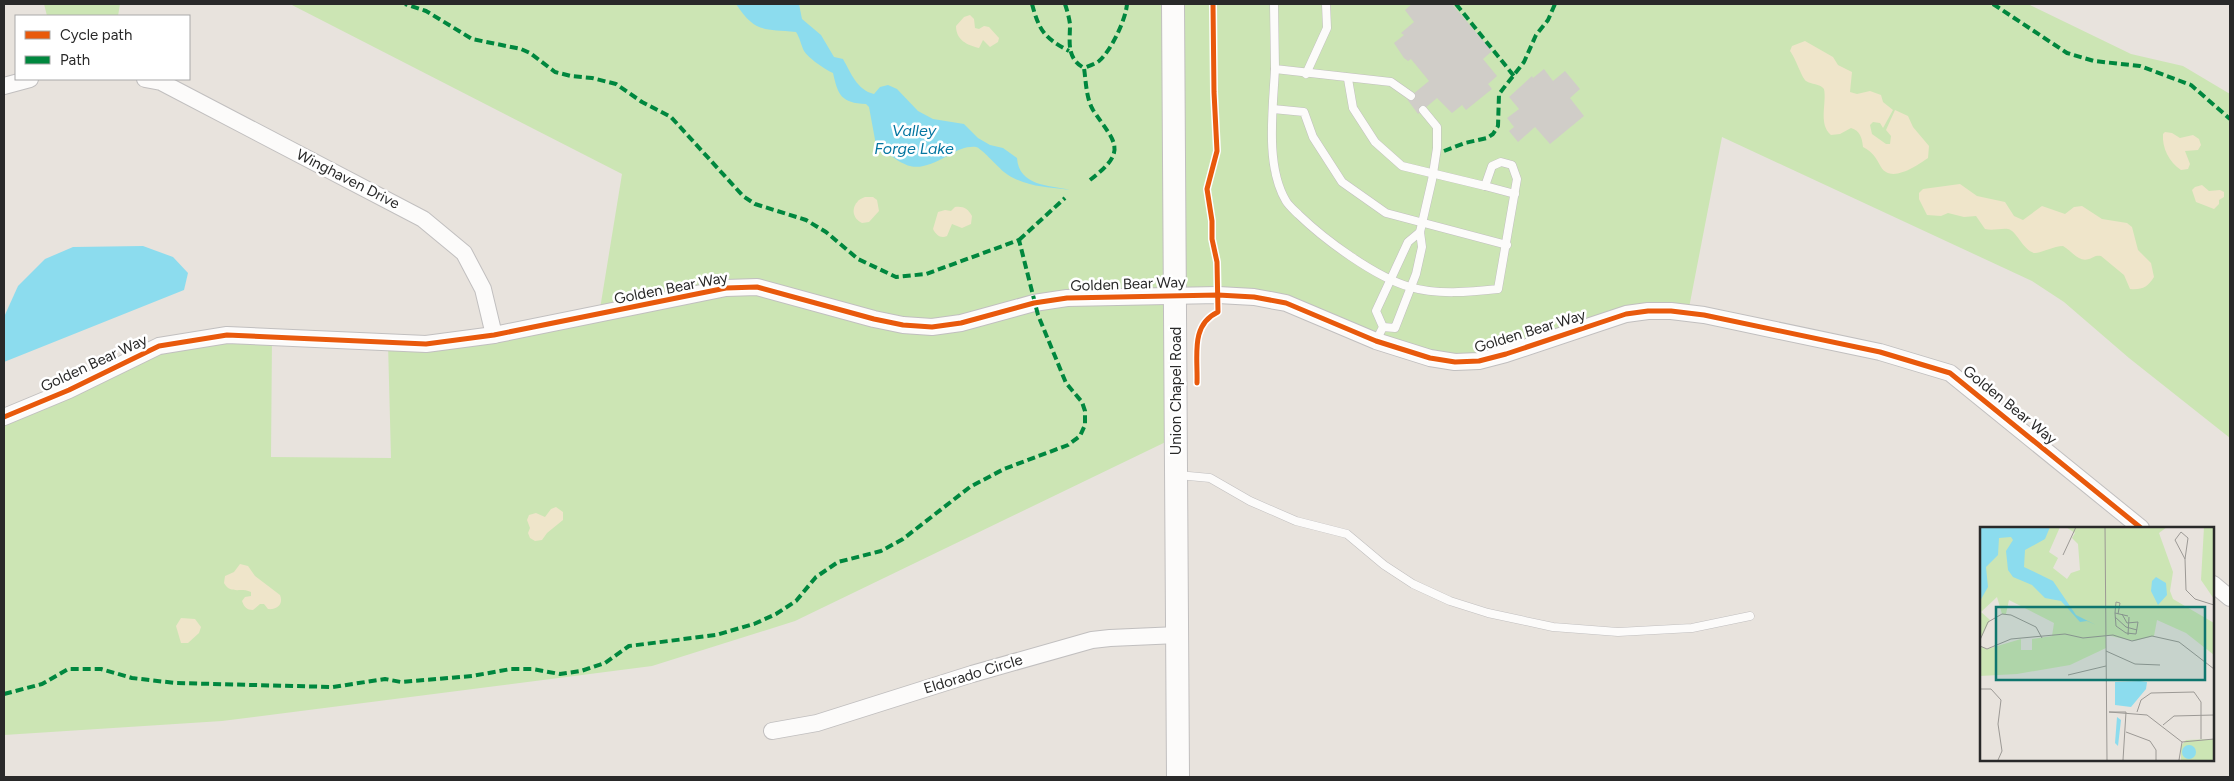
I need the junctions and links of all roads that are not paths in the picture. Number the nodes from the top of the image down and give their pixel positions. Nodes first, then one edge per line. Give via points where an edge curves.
1 (1173, 4) edge
2 (1274, 4) edge
3 (1326, 4) edge
4 (1275, 70) junction
5 (1306, 74) junction
6 (1348, 79) junction
7 (26, 80) edge
8 (150, 80) edge
9 (4, 86) edge
10 (1411, 96) dead end
11 (1273, 109) junction
12 (1423, 110) dead end
13 (1433, 175) junction
14 (1485, 186) junction
15 (1515, 194) junction
16 (1421, 228) junction
17 (1506, 245) junction
18 (1392, 280) junction
19 (1412, 288) junction
20 (1175, 295) junction
21 (1380, 334) junction
22 (494, 335) junction
23 (4, 417) edge
24 (1176, 475) junction
25 (2137, 527) edge
26 (2214, 585) edge
27 (2230, 598) edge
28 (1750, 616) dead end
29 (1178, 635) junction
30 (772, 731) dead end
31 (1178, 777) edge

1 - 20 main road, Union Chapel Road
2 - 4 lane
3 - 5 lane via 1328,28
4 - 5 lane
4 - 11 lane
5 - 6 lane
6 - 10 lane via 1391,82
6 - 13 lane via 1353,108 1375,142 1402,166
7 - 9 street
8 - 22 street, Winghaven Drive via 161,82 423,219 464,253 483,289
11 - 16 lane via 1304,112 1313,137 1342,182 1386,213
11 - 18 lane via 1275,170 1286,202 1322,237
12 - 13 lane via 1436,127
13 - 14 lane
13 - 16 lane
14 - 15 lane
14 - 15 lane via 1492,166 1501,162 1512,165 1517,180
15 - 17 lane
16 - 17 lane
16 - 18 lane via 1408,242
16 - 19 lane via 1422,247
17 - 19 lane via 1498,289 1462,292
18 - 19 lane
18 - 21 lane via 1376,311
19 - 21 lane via 1395,328
20 - 21 street, Golden Bear Way via 1254,297 1286,303
20 - 22 street, Golden Bear Way via 1067,298 932,327 874,319 785,293 742,287
20 - 24 main road, Union Chapel Road
21 - 25 street, Golden Bear Way via 1430,358 1479,361 1626,314 1671,311 1880,352 1940,369 1961,380
22 - 23 street, Golden Bear Way via 426,344 227,335 158,346 69,390
24 - 28 lane via 1210,478 1250,501 1296,521 1347,534 1413,584 1488,614 1553,627 1618,632 1692,628
24 - 29 main road, Union Chapel Road
26 - 27 street
29 - 30 street, Eldorado Circle via 1092,640 817,723
29 - 31 main road, Union Chapel Road

